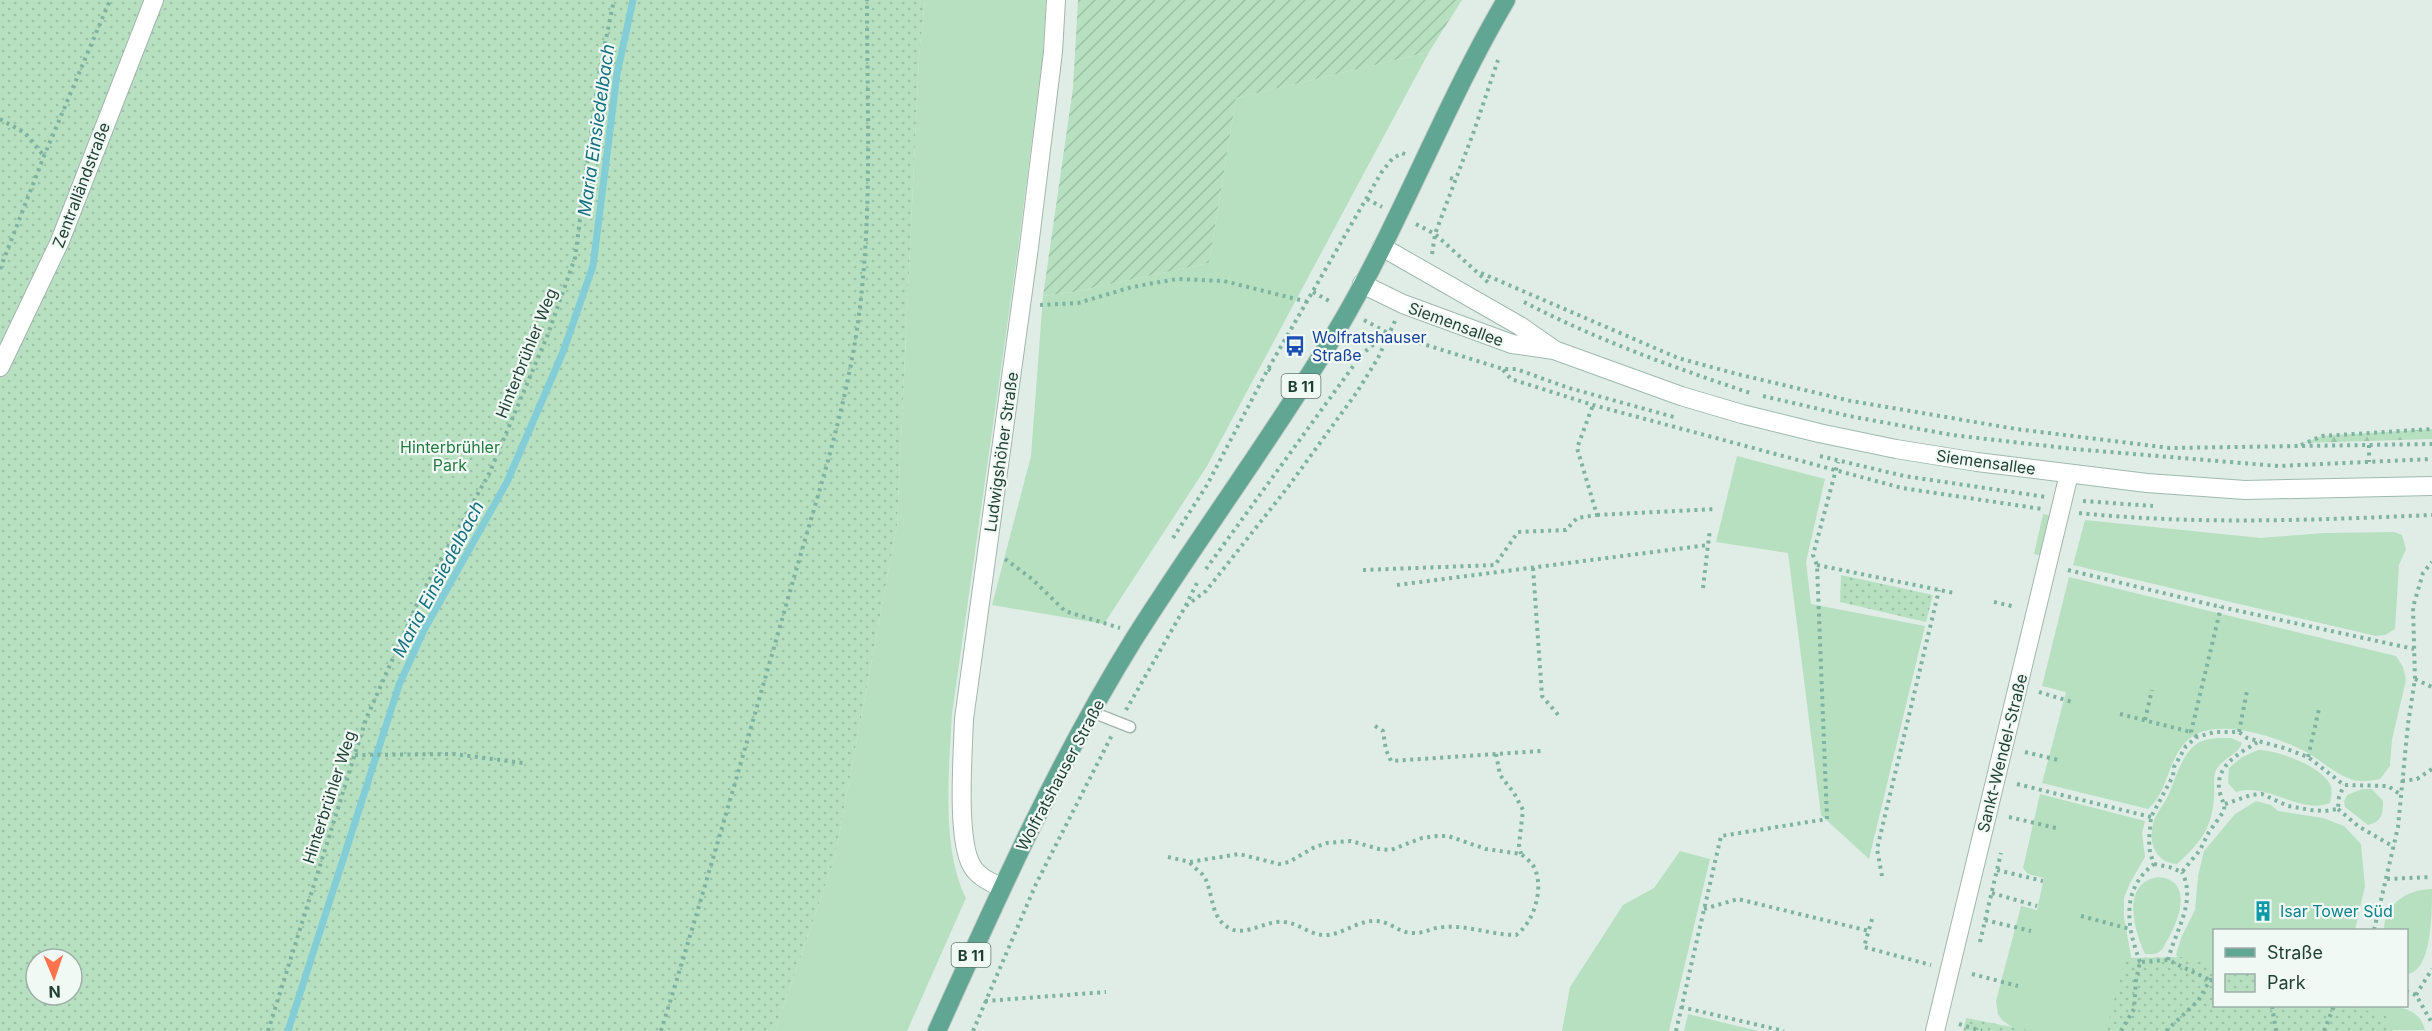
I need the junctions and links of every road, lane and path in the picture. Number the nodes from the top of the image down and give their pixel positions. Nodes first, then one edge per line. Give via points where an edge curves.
1 (110, 0) edge
2 (154, 0) edge
3 (614, 0) edge
4 (867, 0) edge
5 (1056, 0) edge
6 (1506, 0) edge
7 (1489, 85) dead end
8 (0, 119) edge
9 (44, 156) junction
10 (1424, 162) junction
11 (1450, 178) dead end
12 (1456, 180) junction
13 (1382, 247) junction
14 (0, 269) edge
15 (1477, 271) junction
16 (1362, 284) junction
17 (1493, 287) dead end
18 (1520, 301) dead end
19 (1308, 302) junction
20 (1022, 304) junction
21 (1303, 311) junction
22 (1309, 315) dead end
23 (1388, 333) junction
24 (1457, 346) dead end
25 (1554, 350) junction
26 (1455, 354) junction
27 (1505, 362) dead end
28 (0, 367) edge
29 (1268, 369) junction
30 (1274, 372) dead end
31 (1593, 405) dead end
32 (2432, 429) edge
33 (2432, 444) edge
34 (2298, 447) junction
35 (2432, 459) edge
36 (1838, 462) dead end
37 (2069, 474) junction
38 (2432, 486) edge
39 (1715, 509) dead end
40 (1597, 515) junction
41 (1710, 530) dead end
42 (989, 540) junction
43 (1708, 544) junction
44 (1169, 546) dead end
45 (2432, 562) edge
46 (1817, 565) junction
47 (1533, 568) junction
48 (1363, 570) dead end
49 (2068, 570) dead end
50 (1397, 585) dead end
51 (1702, 588) dead end
52 (1939, 590) junction
53 (1954, 593) dead end
54 (1994, 602) dead end
55 (1185, 607) junction
56 (2016, 607) dead end
57 (2221, 607) junction
58 (1118, 627) junction
59 (1112, 637) dead end
60 (1133, 642) junction
61 (2414, 650) junction
62 (2415, 679) junction
63 (2432, 687) edge
64 (2152, 690) dead end
65 (2247, 691) dead end
66 (2038, 692) dead end
67 (2072, 702) dead end
68 (2319, 709) dead end
69 (1092, 712) junction
70 (2120, 714) dead end
71 (1560, 717) dead end
72 (2145, 720) junction
73 (1118, 723) junction
74 (1375, 726) dead end
75 (1130, 727) dead end
76 (2191, 732) junction
77 (2239, 732) junction
78 (2197, 737) junction
79 (2259, 742) junction
80 (1542, 750) dead end
81 (2025, 752) dead end
82 (1496, 754) junction
83 (355, 755) junction
84 (2308, 757) junction
85 (2058, 760) dead end
86 (523, 763) dead end
87 (2432, 769) edge
88 (2402, 781) junction
89 (2017, 783) dead end
90 (2344, 785) junction
91 (2400, 795) junction
92 (2225, 804) junction
93 (2338, 809) junction
94 (2009, 817) dead end
95 (2151, 817) junction
96 (2056, 828) dead end
97 (2394, 847) junction
98 (1521, 854) junction
99 (1168, 858) dead end
100 (1190, 862) junction
101 (2154, 864) junction
102 (1997, 870) dead end
103 (2181, 872) junction
104 (1882, 876) dead end
105 (2432, 876) edge
106 (2387, 879) junction
107 (2043, 881) dead end
108 (1002, 888) junction
109 (1992, 893) dead end
110 (2037, 906) dead end
111 (1704, 909) junction
112 (2081, 916) dead end
113 (1872, 919) dead end
114 (1985, 920) dead end
115 (2130, 929) junction
116 (2374, 929) edge
117 (1869, 931) junction
118 (2031, 931) dead end
119 (2168, 960) junction
120 (2140, 962) junction
121 (1933, 965) dead end
122 (2432, 969) edge
123 (1972, 974) dead end
124 (2212, 981) edge
125 (2018, 986) dead end
126 (1106, 992) dead end
127 (2408, 992) edge
128 (2416, 995) junction
129 (985, 1001) junction
130 (1681, 1007) junction
131 (2272, 1007) edge
132 (2333, 1007) edge
133 (2432, 1023) edge
134 (1959, 1024) dead end
135 (268, 1031) edge
136 (661, 1031) edge
137 (937, 1031) edge
138 (973, 1031) edge
139 (1676, 1031) edge
140 (1784, 1031) edge
141 (1935, 1031) edge
142 (1983, 1031) edge
143 (2121, 1031) edge
144 (2166, 1031) edge
145 (2276, 1031) edge
146 (2324, 1031) edge

1 - 9 path
2 - 28 street, Zentralländstraße via 60,242
3 - 83 path, Hinterbrühler Weg via 599,73 575,258 548,334 489,474 422,593 366,719
4 - 136 path via 866,214 861,298 851,358 821,483
5 - 20 street, Ludwigshöher Straße
6 - 10 main road, Wolfratshauser Straße / B 11 via 1475,53
7 - 12 path
8 - 9 path via 25,133
9 - 14 path
10 - 13 main road, Wolfratshauser Straße / B 11
10 - 19 path via 1402,153 1392,159
11 - 12 path
12 - 15 path via 1435,234
13 - 16 main road, Wolfratshauser Straße / B 11
13 - 25 street, Siemensallee via 1520,326
15 - 17 path
15 - 34 path via 1678,358 1851,401 2026,430 2170,448
16 - 25 street, Siemensallee via 1403,304 1512,344
16 - 60 main road, Wolfratshauser Straße / B 11 via 1336,333
18 - 35 path via 1590,334 1750,393 1952,435 2278,466
19 - 20 path via 1206,278 1132,287 1078,303
19 - 21 path
20 - 42 street, Ludwigshöher Straße
21 - 22 path
21 - 29 path
23 - 26 path
23 - 55 path via 1362,354 1197,583
23 - 55 path via 1357,392 1288,488 1206,591
24 - 26 path
25 - 37 street, Siemensallee via 1681,396 1819,433
26 - 27 path via 1503,369
29 - 30 path
29 - 44 path via 1207,485
31 - 40 path via 1577,448
32 - 34 path via 2322,436
33 - 34 path
36 - 46 path via 1813,555
37 - 38 street, Siemensallee via 2245,490
37 - 141 street, Sankt-Wendel-Straße
39 - 40 path
40 - 48 path via 1577,518 1566,530 1518,532 1495,566
41 - 43 path
42 - 58 path via 1003,558 1065,610
42 - 108 street, Ludwigshöher Straße via 964,719 964,844 972,866
43 - 47 path
43 - 51 path
45 - 61 path via 2423,573 2413,607
46 - 52 path
46 - 111 path via 1827,819 1722,836
47 - 50 path
47 - 71 path via 1542,696
49 - 57 path
52 - 53 path
52 - 104 path via 1877,849
54 - 56 path
55 - 73 path
57 - 61 path
57 - 76 path
58 - 59 path
58 - 60 path
60 - 69 main road, Wolfratshauser Straße / B 11
61 - 62 path
62 - 63 path
62 - 88 path
64 - 72 path
65 - 77 path
66 - 67 path
68 - 84 path
69 - 73 lane
69 - 108 main road, Wolfratshauser Straße / B 11
70 - 72 path
72 - 76 path
73 - 75 lane
73 - 129 path via 1036,884
74 - 82 path via 1383,731 1391,761
76 - 78 path
77 - 78 path
77 - 79 path
78 - 95 path via 2186,746
79 - 84 path
79 - 92 path via 2228,763 2219,775
80 - 82 path
81 - 85 path
82 - 98 path via 1500,775 1522,810
83 - 86 path via 454,754
83 - 135 path, Hinterbrühler Weg
84 - 90 path
87 - 88 path
88 - 91 path
89 - 95 path
90 - 91 path via 2388,786
90 - 93 path
91 - 97 path
92 - 93 path via 2262,795 2288,806 2325,812
92 - 103 path via 2200,850
93 - 97 path
94 - 96 path
95 - 101 path via 2149,840
97 - 106 path
98 - 100 path via 1437,836 1391,850 1351,841 1327,843 1279,864 1239,854
98 - 100 path via 1536,871 1539,884 1530,917 1516,935 1441,926 1412,933 1377,920 1327,935 1281,921 1236,931 1215,912 1204,876
99 - 100 path
101 - 103 path
101 - 115 path via 2144,872 2131,894
102 - 107 path
103 - 119 path via 2186,881 2187,908
105 - 106 path
106 - 116 path
108 - 137 main road, Wolfratshauser Straße / B 11
109 - 110 path
111 - 117 path via 1738,899
111 - 130 path
112 - 115 path
113 - 117 path
114 - 118 path
115 - 120 path
117 - 121 path via 1864,947
119 - 120 path
119 - 124 path
120 - 143 path via 2134,1009
122 - 128 path
123 - 125 path
124 - 144 path via 2198,1001
126 - 129 path
127 - 128 path
128 - 133 path
129 - 138 path
130 - 139 path
130 - 140 path
131 - 145 path
132 - 146 path
134 - 142 path

